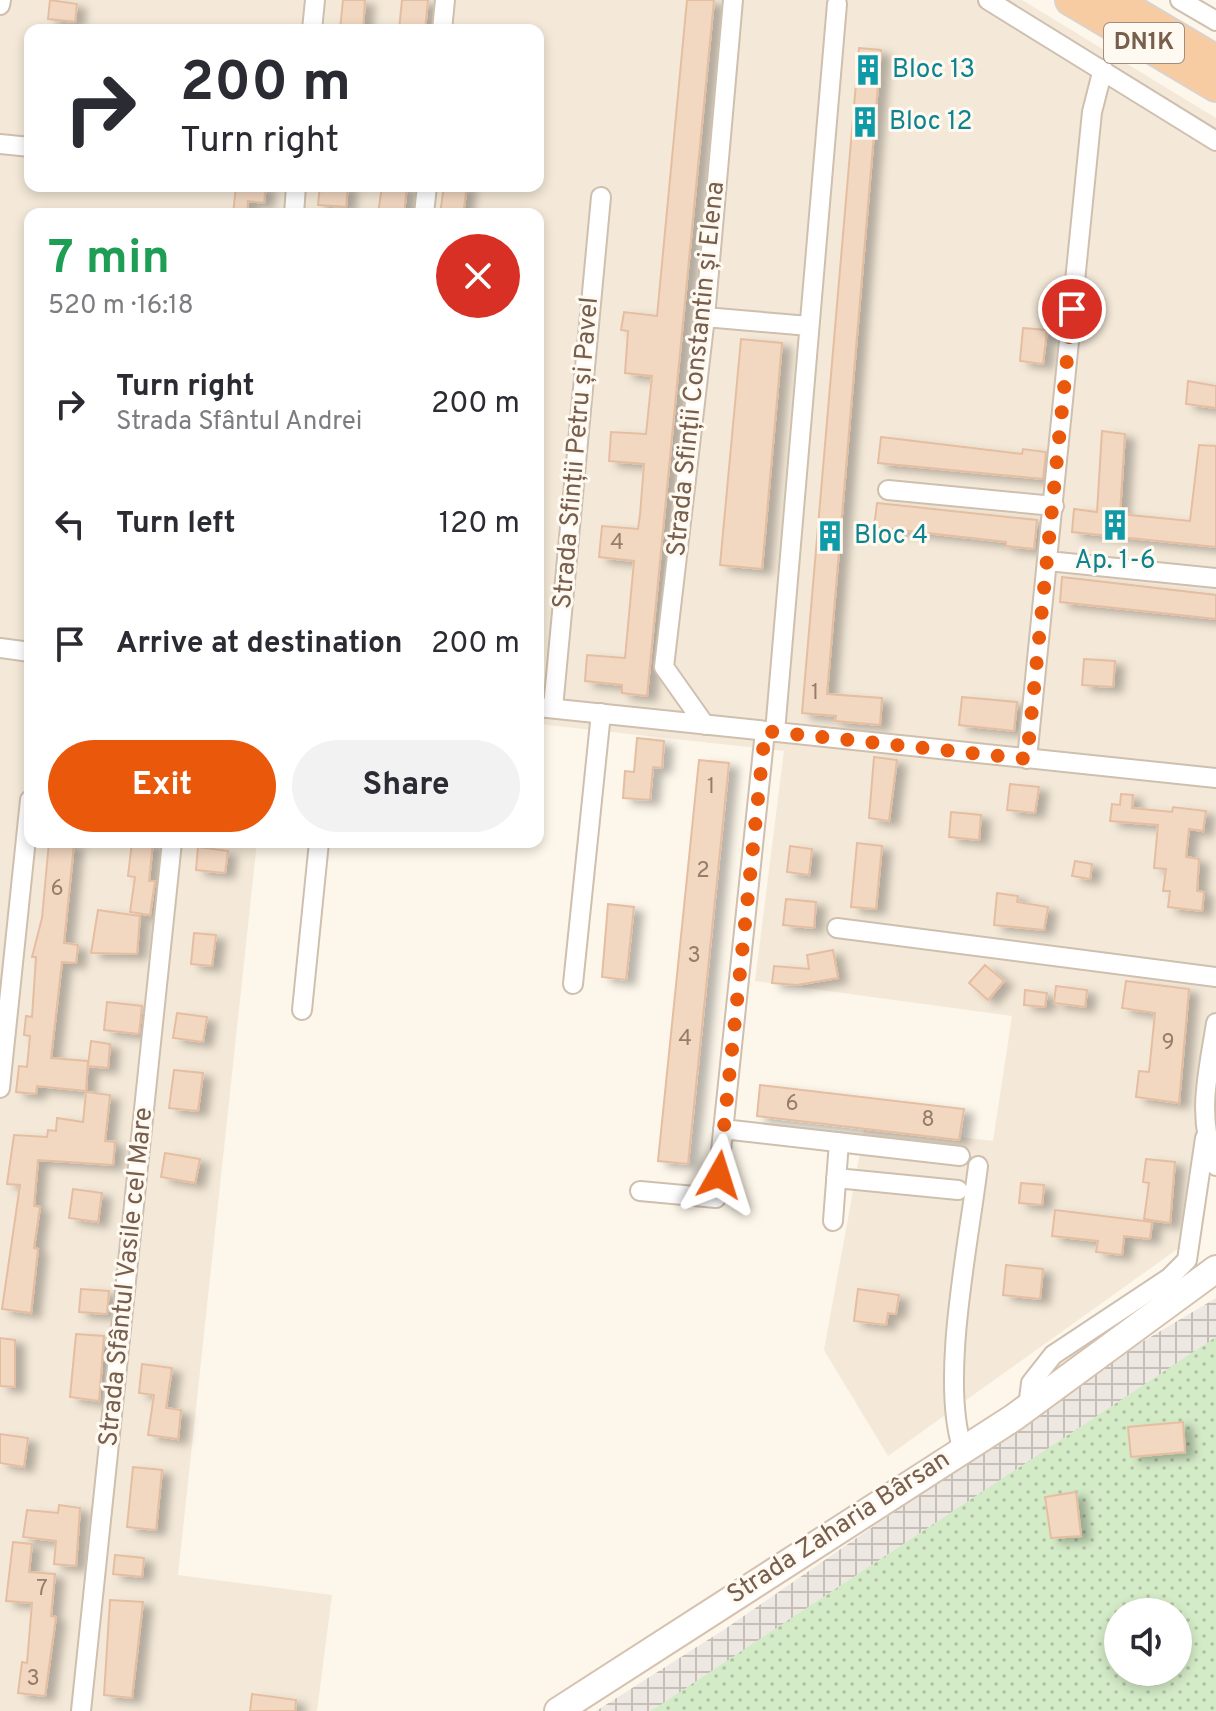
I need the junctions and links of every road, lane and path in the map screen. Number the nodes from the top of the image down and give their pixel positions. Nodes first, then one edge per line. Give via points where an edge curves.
1 (315, 0) edge
2 (445, 0) edge
3 (733, 0) edge
4 (988, 0) edge
5 (1071, 0) edge
6 (1113, 0) edge
7 (1180, 0) edge
8 (837, 4) dead end
9 (1216, 21) edge
10 (313, 24) edge
11 (443, 24) edge
12 (1216, 61) edge
13 (1103, 69) junction
14 (1216, 86) edge
15 (1216, 141) edge
16 (0, 144) edge
17 (24, 146) edge
18 (601, 197) dead end
19 (705, 317) junction
20 (809, 326) junction
21 (888, 490) dead end
22 (1054, 506) junction
23 (1048, 561) junction
24 (1216, 578) edge
25 (0, 648) edge
26 (24, 651) edge
27 (545, 707) edge
28 (601, 713) junction
29 (705, 725) junction
30 (770, 732) junction
31 (1027, 759) junction
32 (1216, 778) edge
33 (25, 848) edge
34 (171, 848) edge
35 (318, 848) edge
36 (837, 928) dead end
37 (1216, 977) edge
38 (573, 984) dead end
39 (302, 1010) dead end
40 (1216, 1023) edge
41 (0, 1088) edge
42 (723, 1129) junction
43 (1205, 1138) junction
44 (839, 1142) junction
45 (960, 1156) dead end
46 (978, 1166) dead end
47 (1216, 1166) edge
48 (836, 1178) junction
49 (958, 1190) dead end
50 (640, 1191) dead end
51 (833, 1221) dead end
52 (1216, 1269) edge
53 (1216, 1291) edge
54 (1116, 1340) junction
55 (1028, 1407) junction
56 (962, 1447) junction
57 (81, 1711) edge
58 (558, 1711) edge

1 - 10 street
2 - 11 street
3 - 19 street, Strada Sfinții Constantin și Elena
4 - 13 street
5 - 14 highway, DN1K
6 - 12 highway, DN1K
7 - 9 street
8 - 20 street
13 - 15 street
13 - 22 street via 1092,112
16 - 17 street
18 - 27 street, Strada Sfinții Petru și Pavel
19 - 20 street
19 - 29 street, Strada Sfinții Constantin și Elena via 664,667
20 - 30 street
21 - 22 street
22 - 23 street
23 - 24 street
23 - 31 street
25 - 26 street
27 - 28 street
28 - 29 street
28 - 38 street
29 - 30 street
30 - 31 street
30 - 42 street
31 - 32 street
33 - 41 street
34 - 57 street, Strada Sfântul Vasile cel Mare
35 - 39 street
36 - 37 street
40 - 43 street
42 - 44 street
42 - 50 street via 716,1198
43 - 47 street
43 - 55 street via 1187,1260 1169,1278 1053,1355 1031,1383
44 - 45 street
44 - 48 street
46 - 56 street via 954,1365 953,1400
48 - 49 street
48 - 51 street
52 - 54 main road
53 - 54 main road
54 - 55 main road, Strada Zaharia Bârsan
55 - 56 main road, Strada Zaharia Bârsan
56 - 58 main road, Strada Zaharia Bârsan

